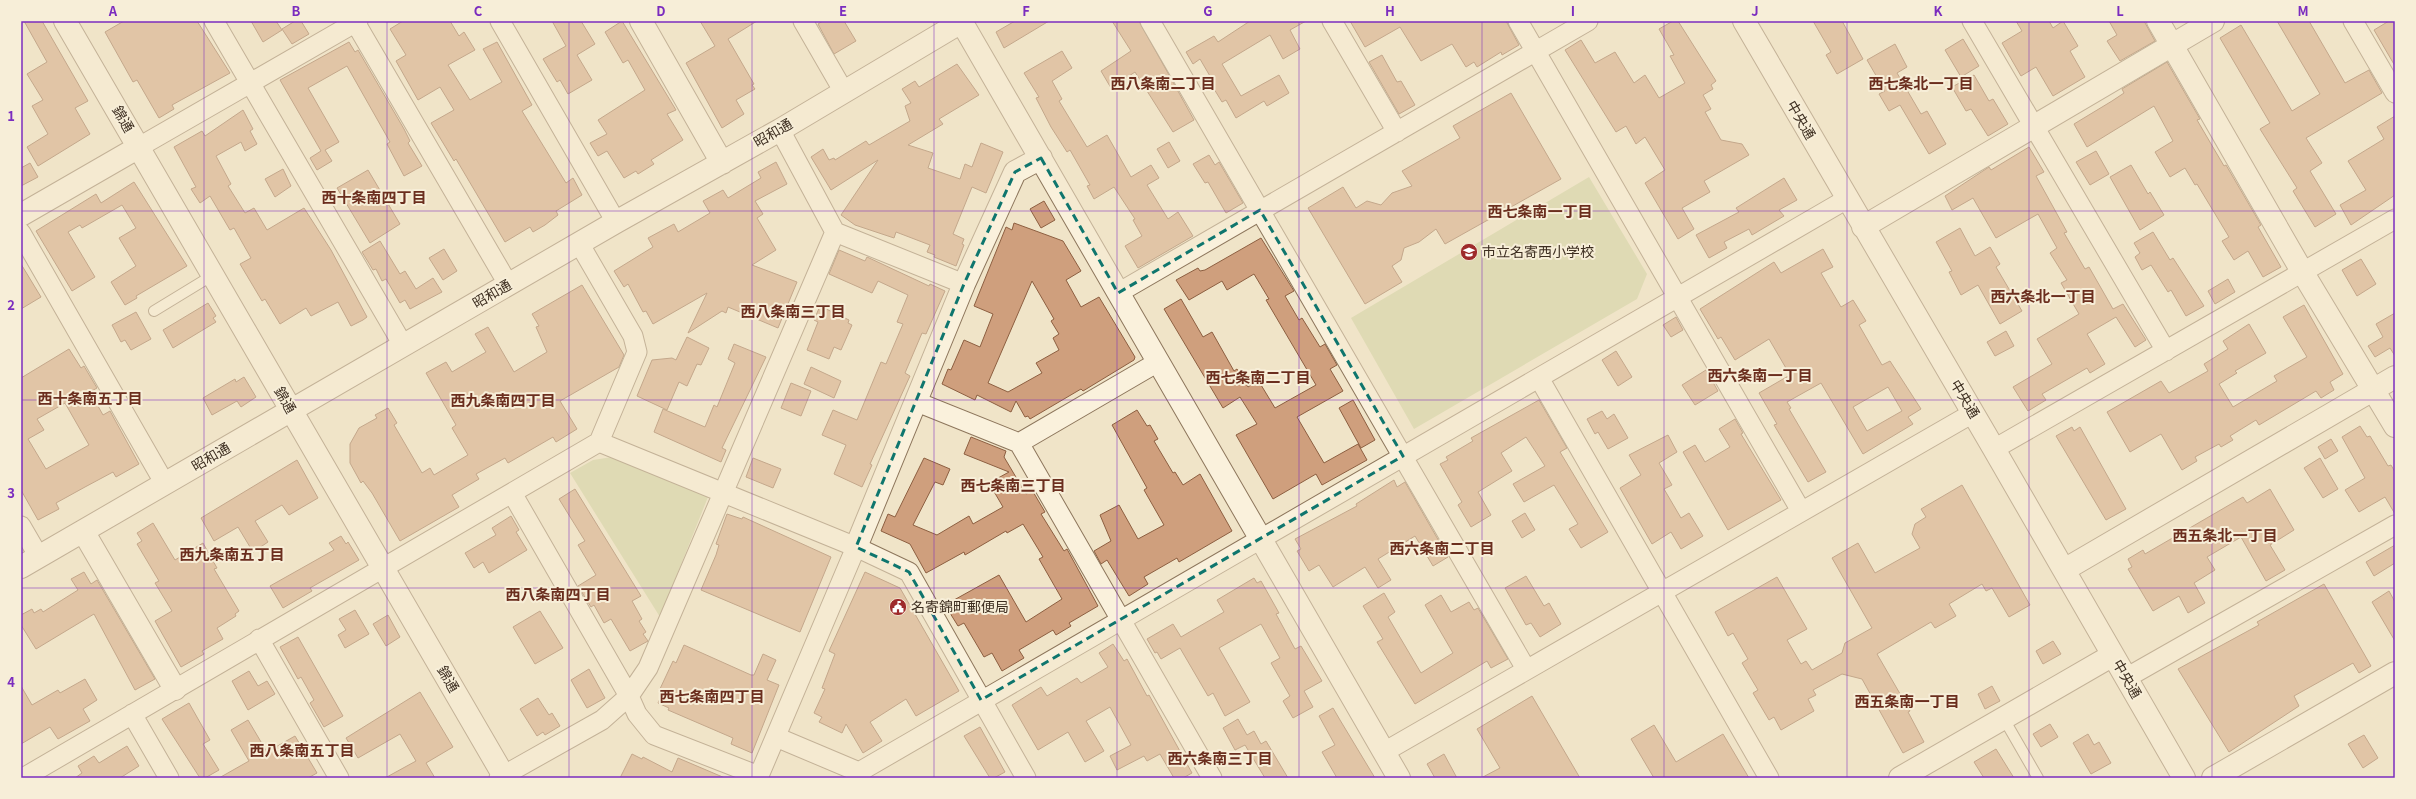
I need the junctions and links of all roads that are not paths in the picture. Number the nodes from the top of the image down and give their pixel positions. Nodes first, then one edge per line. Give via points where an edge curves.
1 (65, 21) edge
2 (214, 21) edge
3 (500, 21) edge
4 (641, 21) edge
5 (803, 21) edge
6 (962, 21) edge
7 (1150, 21) edge
8 (1332, 21) edge
9 (1518, 21) edge
10 (1588, 21) edge
11 (1745, 21) edge
12 (1972, 21) edge
13 (2158, 21) edge
14 (2214, 21) edge
15 (2353, 21) edge
16 (357, 22) edge
17 (2173, 45) junction
18 (1536, 51) junction
19 (249, 84) junction
20 (844, 92) junction
21 (2395, 93) edge
22 (2033, 125) junction
23 (780, 130) junction
24 (1397, 132) junction
25 (139, 147) junction
26 (1041, 158) junction
27 (722, 163) junction
28 (1847, 199) junction
29 (1260, 210) junction
30 (21, 215) edge
31 (2395, 219) edge
32 (616, 222) junction
33 (1864, 227) junction
34 (835, 232) junction
35 (21, 233) edge
36 (579, 243) junction
37 (2302, 273) junction
38 (213, 275) junction
39 (508, 284) junction
40 (964, 284) junction
41 (1118, 293) junction
42 (1677, 298) junction
43 (154, 311) dead end
44 (403, 345) junction
45 (2166, 351) junction
46 (1158, 362) junction
47 (2395, 377) edge
48 (1539, 378) junction
49 (2374, 389) junction
50 (916, 402) junction
51 (291, 410) junction
52 (1973, 413) junction
53 (2395, 426) edge
54 (599, 442) junction
55 (1019, 444) junction
56 (1994, 449) junction
57 (1403, 456) junction
58 (165, 484) junction
59 (512, 493) junction
60 (722, 493) junction
61 (1802, 511) junction
62 (2395, 525) edge
63 (21, 526) edge
64 (83, 531) junction
65 (1260, 539) junction
66 (856, 547) junction
67 (30, 562) edge
68 (383, 567) junction
69 (2064, 570) junction
70 (1662, 592) junction
71 (1120, 620) junction
72 (260, 640) junction
73 (2113, 655) junction
74 (1526, 669) junction
75 (2395, 674) edge
76 (2126, 678) junction
77 (174, 690) junction
78 (629, 696) junction
79 (981, 700) junction
80 (132, 714) junction
81 (2004, 719) junction
82 (776, 737) junction
83 (1384, 752) junction
84 (860, 775) edge
85 (502, 777) edge
86 (758, 777) edge
87 (24, 778) edge
88 (169, 778) edge
89 (339, 778) edge
90 (1026, 778) edge
91 (1212, 778) edge
92 (1399, 778) edge
93 (1769, 778) edge
94 (1900, 778) edge
95 (2038, 778) edge
96 (2184, 778) edge
97 (2214, 778) edge

1 - 25 street, 錦通
2 - 19 street
3 - 32 street
4 - 27 street
5 - 20 street
6 - 20 street, 昭和通
6 - 26 street
7 - 29 street
8 - 24 street
9 - 18 street
10 - 18 street
11 - 28 street, 中央通
12 - 22 street
13 - 17 street
14 - 17 street
15 - 21 street
16 - 19 street
16 - 39 street
17 - 22 street
17 - 37 street
18 - 24 street
18 - 42 street
19 - 25 street
19 - 44 street
20 - 23 street, 昭和通
22 - 33 street
22 - 45 street
23 - 27 street, 昭和通
23 - 34 street
24 - 29 street
25 - 30 street
25 - 38 street, 錦通
26 - 40 street via 1015,172
26 - 41 street
27 - 32 street, 昭和通
28 - 33 street, 中央通
28 - 42 street
29 - 41 street
29 - 57 street
31 - 37 street
32 - 36 street, 昭和通
33 - 52 street, 中央通
34 - 40 street
34 - 60 street
35 - 58 street
36 - 39 street, 昭和通
36 - 54 street via 633,336 637,352
37 - 45 street
37 - 49 street
38 - 43 lane
38 - 51 street, 錦通
39 - 44 street, 昭和通
40 - 50 street
41 - 46 street
42 - 48 street
42 - 61 street
44 - 51 street, 昭和通
45 - 56 street
46 - 55 street
46 - 65 street
47 - 49 street
48 - 57 street
48 - 70 street
49 - 53 street
49 - 69 street
50 - 55 street
50 - 66 street
51 - 58 street, 昭和通
51 - 68 street, 錦通
52 - 56 street, 中央通
52 - 61 street
54 - 59 street
54 - 60 street
55 - 71 street
56 - 69 street, 中央通
57 - 65 street
57 - 74 street
58 - 64 street, 昭和通
59 - 68 street
59 - 78 street
60 - 66 street
60 - 78 street via 648,668
61 - 70 street
62 - 76 street
63 - 67 street
64 - 67 street, 昭和通
64 - 77 street
65 - 71 street
65 - 83 street
66 - 79 street via 909,572
66 - 82 street
68 - 72 street
68 - 85 street, 錦通
69 - 73 street, 中央通
70 - 74 street
70 - 93 street
71 - 79 street
71 - 91 street
72 - 77 street
72 - 89 street
73 - 76 street, 中央通
73 - 81 street
74 - 83 street
75 - 97 street
76 - 96 street, 中央通
77 - 80 street
78 - 85 street via 602,720
78 - 86 street via 637,714 654,736
79 - 84 street
79 - 90 street
80 - 87 street
80 - 88 street
81 - 94 street
81 - 95 lane
82 - 84 street
82 - 86 street
83 - 92 street

